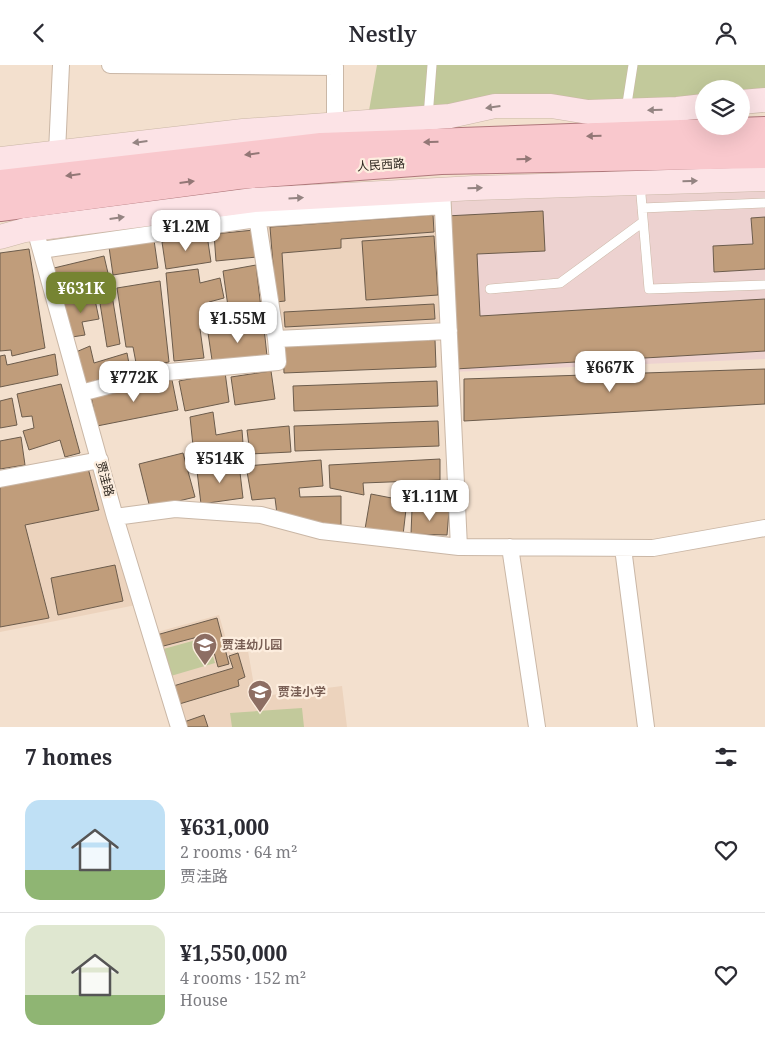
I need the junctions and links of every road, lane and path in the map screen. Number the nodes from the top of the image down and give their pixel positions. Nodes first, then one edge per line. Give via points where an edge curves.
1 (62, 65) edge
2 (110, 65) edge
3 (432, 65) edge
4 (633, 65) edge
5 (765, 100) edge
6 (750, 101) edge
7 (695, 108) edge
8 (428, 117) junction
9 (625, 123) junction
10 (334, 124) junction
11 (765, 130) edge
12 (367, 133) junction
13 (197, 148) junction
14 (56, 152) junction
15 (765, 155) edge
16 (0, 159) edge
17 (441, 161) junction
18 (652, 174) junction
19 (765, 179) edge
20 (0, 183) edge
21 (159, 186) junction
22 (84, 196) junction
23 (442, 197) junction
24 (53, 200) junction
25 (765, 203) edge
26 (0, 208) edge
27 (642, 208) junction
28 (255, 210) junction
29 (162, 212) junction
30 (643, 221) junction
31 (87, 222) junction
32 (34, 236) junction
33 (0, 237) edge
34 (765, 285) edge
35 (490, 289) dead end
36 (449, 331) junction
37 (276, 339) junction
38 (81, 393) junction
39 (100, 460) junction
40 (0, 479) edge
41 (115, 517) junction
42 (765, 528) edge
43 (459, 547) junction
44 (510, 547) junction
45 (623, 548) junction
46 (178, 727) edge
47 (537, 727) edge
48 (646, 727) edge

1 - 14 street
2 - 10 street via 335,67
3 - 8 lane
4 - 9 lane
5 - 6 street
7 -> 9 street
9 -> 8 street via 588,111 551,106 495,106 450,116
8 - 12 street
9 - 11 main road, 人民西路
9 -> 12 main road, 人民西路
10 - 12 street
10 - 13 street
12 -> 13 main road, 人民西路 via 321,146
13 -> 14 street
13 -> 20 main road, 人民西路
14 - 16 street
15 - 18 main road, 人民西路
17 -> 18 main road, 人民西路
21 -> 17 main road, 人民西路 via 238,176
17 - 23 street
18 -> 19 street
23 -> 18 street
18 - 27 lane
21 - 22 main road, 人民西路
21 - 29 street
22 - 24 main road, 人民西路
22 - 31 street
23 - 28 street
23 - 36 street
24 - 26 main road, 人民西路
24 - 32 street
25 - 27 lane
27 - 30 lane
28 - 29 street
28 - 32 street
28 - 37 street
31 -> 29 street
30 - 34 lane via 649,289
30 - 35 lane via 560,283
31 - 32 street
32 - 33 street
32 - 38 street, 贾洼路
36 - 37 street
36 - 43 street
37 - 38 street via 278,362 157,373
38 - 39 street, 贾洼路
39 - 40 street
39 - 41 street, 贾洼路
41 - 43 street via 175,509 261,515 320,531
41 - 46 street, 贾洼路
42 - 45 street via 653,549
43 - 44 street
44 - 45 street
44 - 47 street
45 - 48 street

